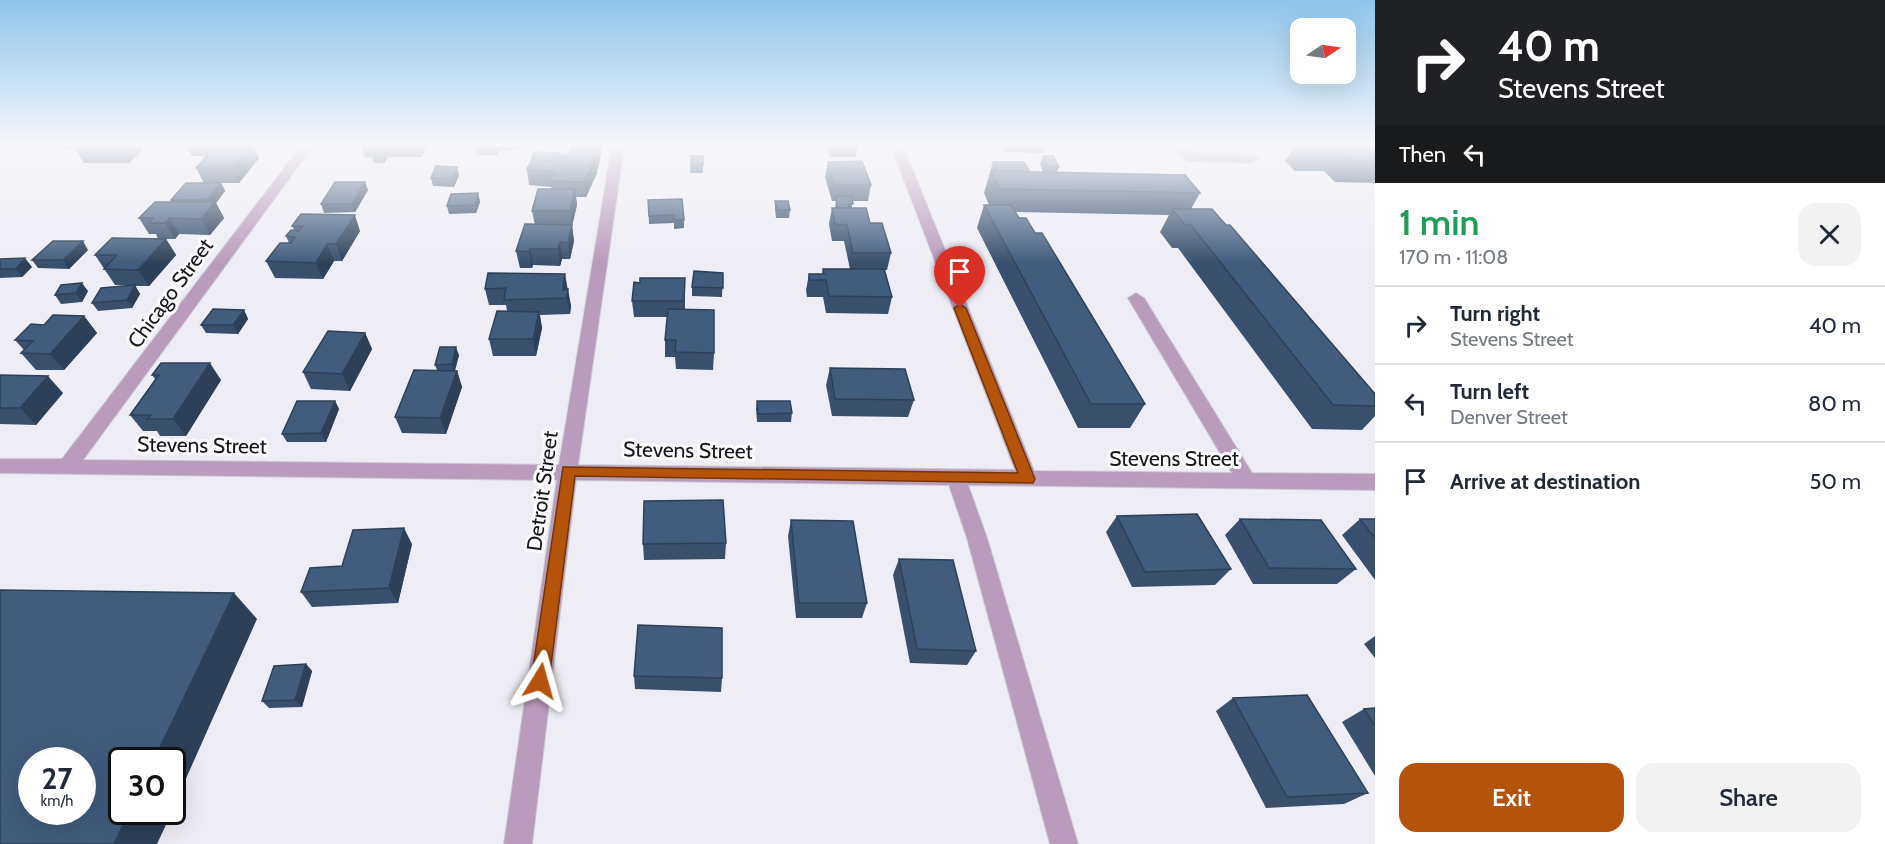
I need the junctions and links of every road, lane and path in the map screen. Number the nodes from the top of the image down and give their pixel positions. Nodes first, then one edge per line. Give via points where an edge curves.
1 (278, 185) edge
2 (612, 185) edge
3 (912, 185) edge
4 (1136, 298) dead end
5 (0, 466) edge
6 (68, 466) junction
7 (568, 471) junction
8 (956, 477) junction
9 (1028, 479) junction
10 (1247, 481) junction
11 (1375, 482) edge
12 (518, 844) edge
13 (1064, 844) edge

1 - 6 street, Chicago Street
2 - 7 street, Detroit Street
3 - 9 street
4 - 10 street
5 - 6 street, Stevens Street
6 - 7 street, Stevens Street
7 - 8 street, Stevens Street
7 - 12 street, Detroit Street
8 - 9 street, Stevens Street
8 - 13 street
9 - 10 street, Stevens Street
10 - 11 street, Stevens Street

